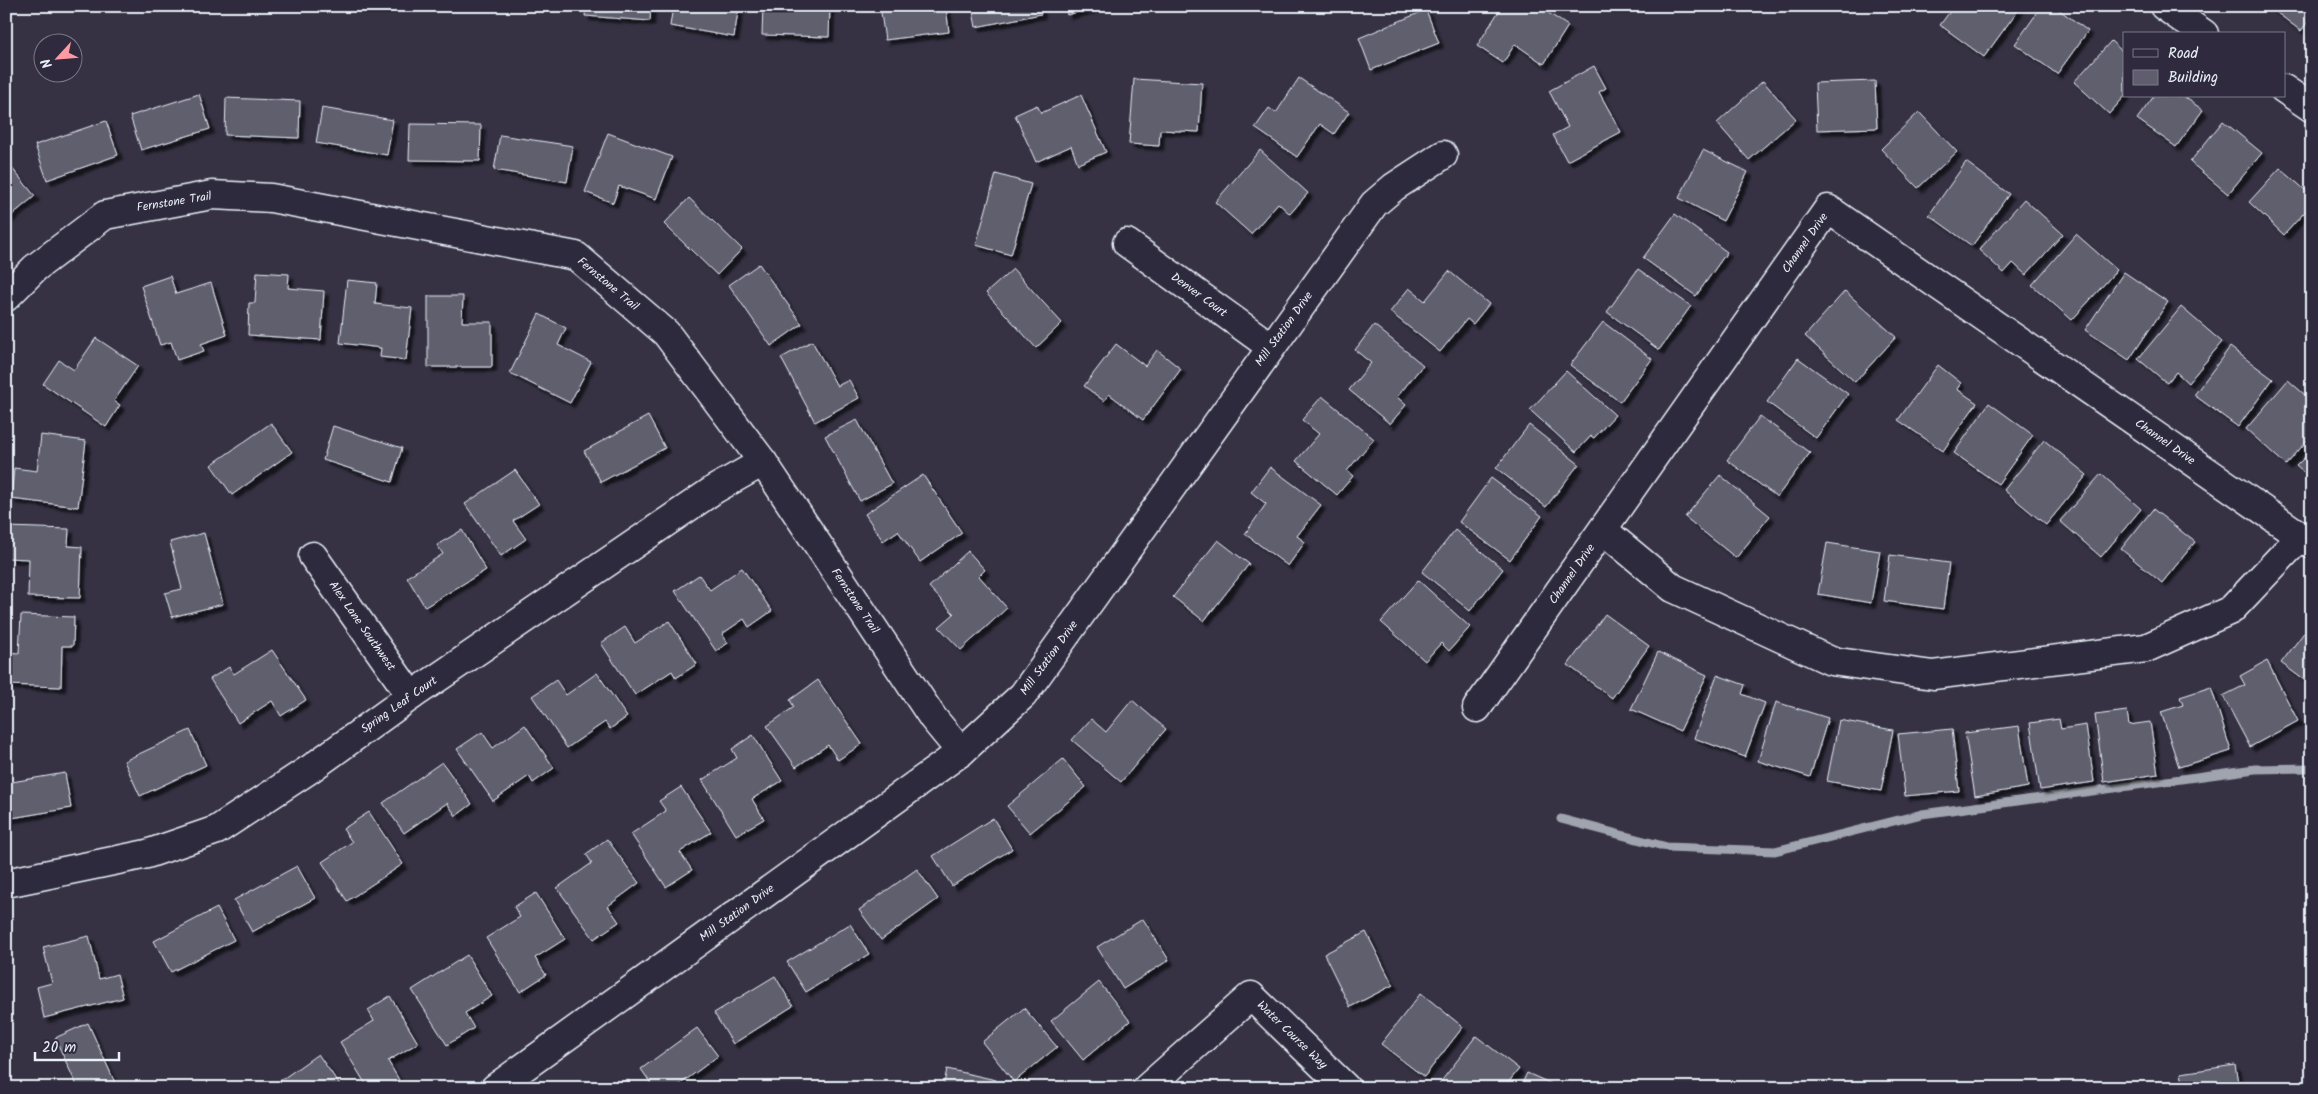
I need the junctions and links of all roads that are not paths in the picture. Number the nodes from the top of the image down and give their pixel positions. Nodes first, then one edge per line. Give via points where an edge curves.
1 (2164, 6) edge
2 (2201, 32) edge
3 (2286, 90) edge
4 (2312, 108) edge
5 (1443, 155) dead end
6 (1127, 243) dead end
7 (6, 298) edge
8 (1271, 347) junction
9 (763, 462) junction
10 (1603, 530) junction
11 (2306, 540) edge
12 (313, 556) dead end
13 (411, 696) junction
14 (1477, 708) dead end
15 (961, 752) junction
16 (6, 883) edge
17 (495, 1088) edge
18 (1147, 1088) edge
19 (1346, 1088) edge

1 - 2 street
3 - 4 street
5 - 8 street, Mill Station Drive via 1374,204
6 - 8 street, Denver Court
7 - 9 street, Fernstone Trail via 35,268 105,215 212,195 271,198 576,256 666,334
8 - 15 street, Mill Station Drive via 1023,696
9 - 13 street, Spring Leaf Court via 715,489
9 - 15 street, Fernstone Trail via 933,718
10 - 11 street via 1673,588 1831,661 1934,675 2146,648 2232,610
10 - 11 street, Channel Drive via 1828,210
10 - 14 street, Channel Drive
12 - 13 street, Alex Lane Southwest
13 - 16 street, Spring Leaf Court via 310,769 217,830 147,854
15 - 17 street, Mill Station Drive
18 - 19 street, Water Course Way via 1251,996

